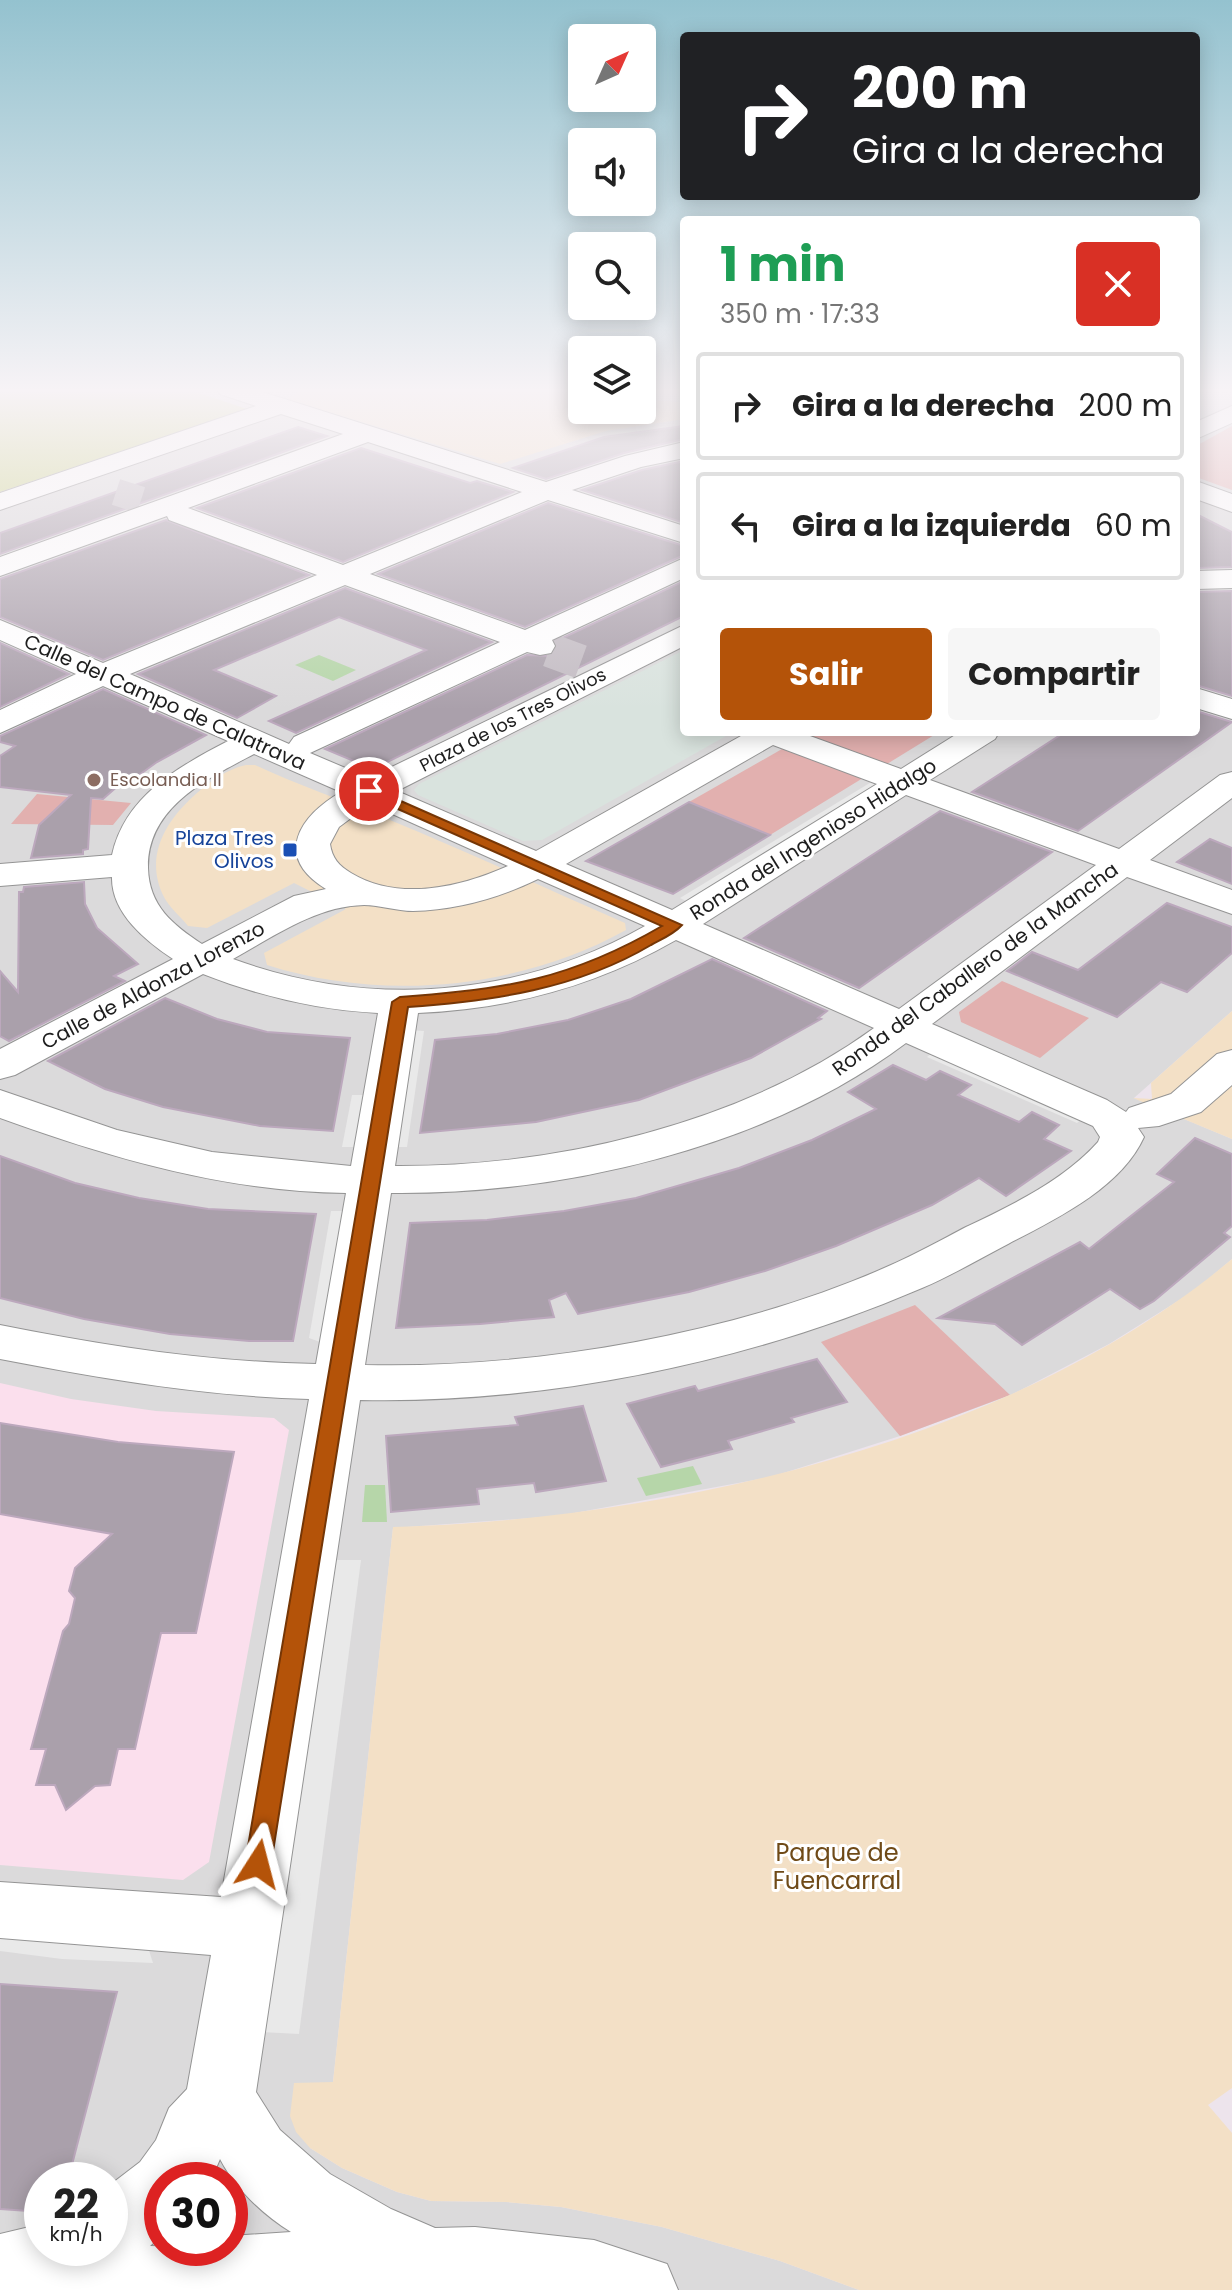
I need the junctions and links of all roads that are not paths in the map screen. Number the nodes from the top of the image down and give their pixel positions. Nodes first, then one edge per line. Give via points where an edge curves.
1 (129, 496) tunnel mouth
2 (196, 496) edge
3 (535, 496) edge
4 (562, 496) edge
5 (1212, 496) edge
6 (135, 498) tunnel mouth
7 (1232, 504) edge
8 (179, 514) tunnel mouth
9 (680, 534) edge
10 (0, 567) edge
11 (680, 569) edge
12 (1232, 579) edge
13 (1200, 580) edge
14 (0, 629) edge
15 (680, 636) edge
16 (538, 645) junction
17 (601, 670) tunnel mouth
18 (102, 674) junction
19 (646, 686) dead end
20 (1200, 699) edge
21 (1232, 709) edge
22 (0, 723) edge
23 (772, 736) edge
24 (781, 736) edge
25 (977, 736) edge
26 (254, 741) junction
27 (306, 744) dead end
28 (1232, 782) edge
29 (369, 791) junction
30 (128, 865) junction
31 (537, 865) junction
32 (0, 875) edge
33 (316, 888) junction
34 (1232, 903) edge
35 (674, 925) junction
36 (200, 960) junction
37 (400, 1002) junction
38 (902, 1026) junction
39 (1232, 1063) edge
40 (0, 1066) edge
41 (0, 1103) edge
42 (1131, 1122) junction
43 (369, 1181) junction
44 (0, 1342) edge
45 (337, 1385) junction
46 (0, 1910) edge
47 (248, 1926) junction
48 (219, 2104) junction
49 (183, 2162) edge
50 (144, 2203) edge
51 (128, 2217) edge
52 (24, 2266) edge
53 (0, 2271) edge
54 (461, 2273) edge
55 (329, 2279) edge
56 (93, 2290) edge
57 (641, 2290) edge

1 - 6 street
2 - 10 street
3 - 18 street
4 - 9 street
5 - 7 street
8 - 16 street
11 - 16 street
12 - 13 street
14 - 18 street, Calle del Campo de Calatrava
15 - 29 street, Plaza de los Tres Olivos
16 - 27 street
17 - 19 street
18 - 22 street
18 - 26 street, Calle del Campo de Calatrava
20 - 21 street
23 - 31 street
24 - 34 street
25 - 35 street, Ronda del Ingenioso Hidalgo
26 - 29 street, Calle del Campo de Calatrava
26 - 30 street via 164,795 139,827
28 - 38 street, Ronda del Caballero de la Mancha
29 - 31 street, Calle del Campo de Calatrava
29 - 33 street, Plaza de los Tres Olivos via 325,820 314,836
30 - 32 street
30 - 36 street, Ronda del Ingenioso Hidalgo via 131,889 145,915 163,935
31 - 33 street, Calle de Aldonza Lorenzo via 469,893 416,898
31 - 35 street, Calle del Campo de Calatrava
33 - 36 street, Calle de Aldonza Lorenzo
35 - 37 street, Ronda del Ingenioso Hidalgo via 623,956 555,981 473,997
35 - 38 street, Calle del Campo de Calatrava
36 - 37 street, Ronda del Ingenioso Hidalgo via 310,994
36 - 40 street, Calle de Aldonza Lorenzo
37 - 43 street
38 - 42 street, Calle del Campo de Calatrava
38 - 43 street, Ronda del Caballero de la Mancha via 799,1092 675,1140 544,1168
39 - 42 street via 1186,1103
41 - 43 street, Ronda del Caballero de la Mancha via 81,1136 155,1157 258,1174
42 - 45 street via 1115,1151 1028,1215 921,1272 824,1308 697,1344 607,1361 457,1379
43 - 45 street
44 - 45 street via 146,1370
45 - 47 street
46 - 47 street
47 - 48 street
48 - 49 street via 194,2132
48 - 54 street via 236,2120 255,2154 304,2199 365,2235
50 - 51 street
52 - 53 street
54 - 55 street
54 - 57 street via 594,2277
55 - 56 street via 250,2270

